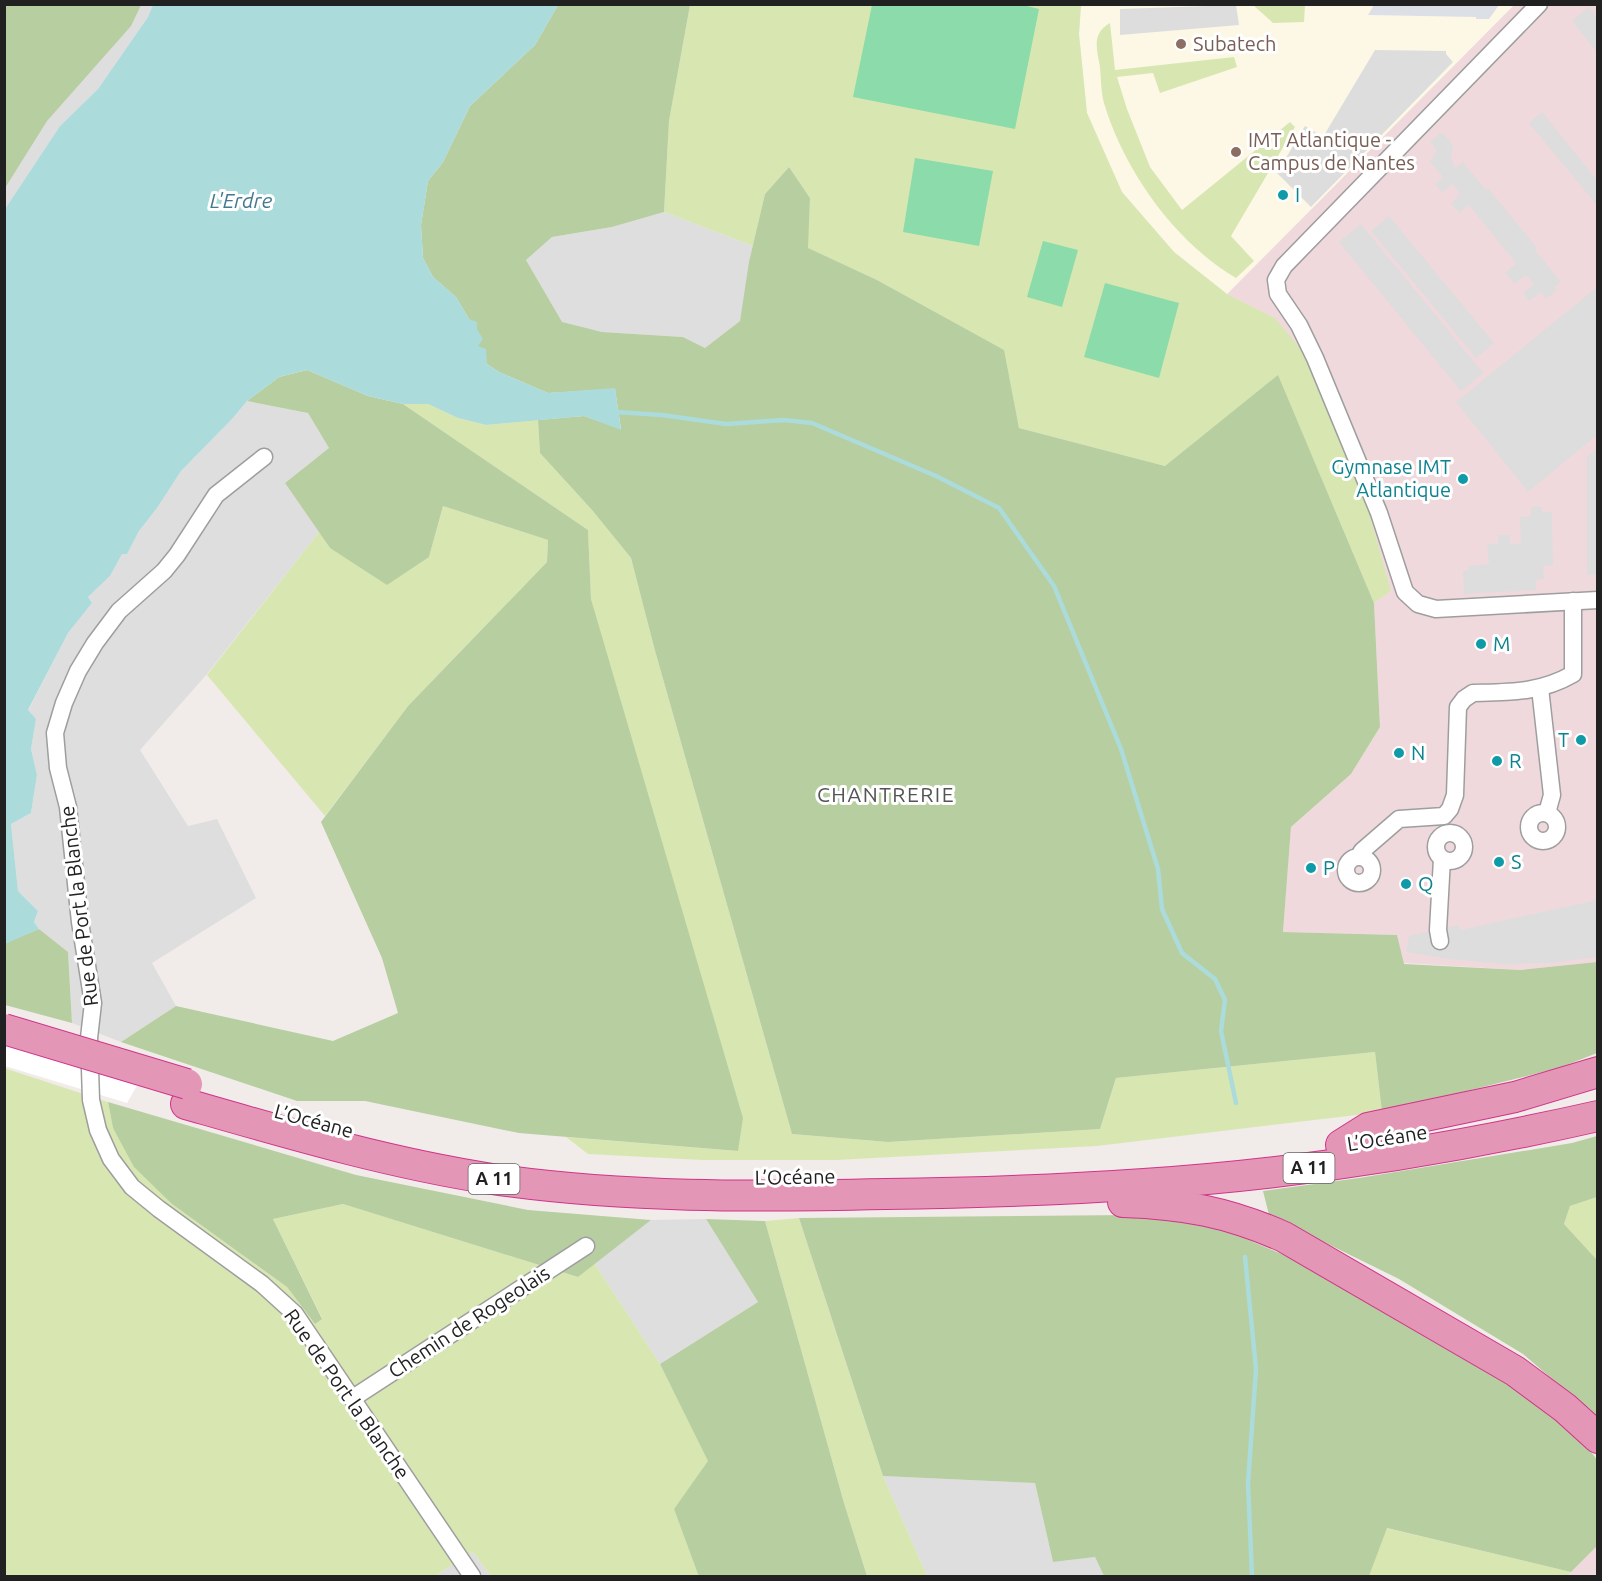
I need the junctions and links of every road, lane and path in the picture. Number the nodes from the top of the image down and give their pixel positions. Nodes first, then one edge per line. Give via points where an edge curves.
1 (1539, 4) edge
2 (264, 457) dead end
3 (1598, 600) edge
4 (1573, 601) junction
5 (1540, 688) junction
6 (1547, 813) dead end
7 (1444, 816) junction
8 (1449, 833) junction
9 (1359, 856) dead end
10 (1442, 859) junction
11 (1440, 941) dead end
12 (4, 1029) edge
13 (4, 1050) edge
14 (1598, 1072) edge
15 (186, 1094) junction
16 (1598, 1098) edge
17 (1598, 1116) edge
18 (1341, 1145) junction
19 (1017, 1191) junction
20 (586, 1246) dead end
21 (353, 1398) junction
22 (1598, 1438) edge
23 (472, 1576) edge

1 - 4 street via 1280,270 1275,286 1299,325 1339,412 1407,595 1427,608
2 - 21 street, Rue de Port la Blanche via 216,495 164,571 119,611 95,643 78,671 55,733 58,768 68,807 93,1003 89,1038 91,1100 98,1130 111,1159 132,1187 262,1284 295,1314
3 - 4 street
4 - 5 street via 1573,675
5 - 6 street via 1552,795
5 - 7 street via 1473,693 1464,699 1458,707 1455,795
7 - 8 street
7 - 9 street via 1399,819
8 - 10 street via 1436,844
8 - 10 street via 1461,838 1464,851 1455,861
10 - 11 street
12 - 15 highway, L’Océane / A 11, bridge
13 - 15 highway, L’Océane / A 11
14 - 18 highway via 1515,1097 1368,1128
15 - 18 highway, L’Océane / A 11 via 436,1150 518,1164 626,1174 759,1177 1046,1172
15 - 19 highway, L’Océane / A 11 via 274,1130 407,1163 540,1185 714,1196
16 - 18 highway, L’Océane / A 11 via 1462,1126
17 - 19 highway, L’Océane / A 11 via 1420,1152 1284,1171
19 - 22 highway via 1047,1203 1124,1202 1190,1207 1254,1224 1311,1252 1515,1371
20 - 21 street, Chemin de Rogeolais
21 - 23 street, Rue de Port la Blanche

